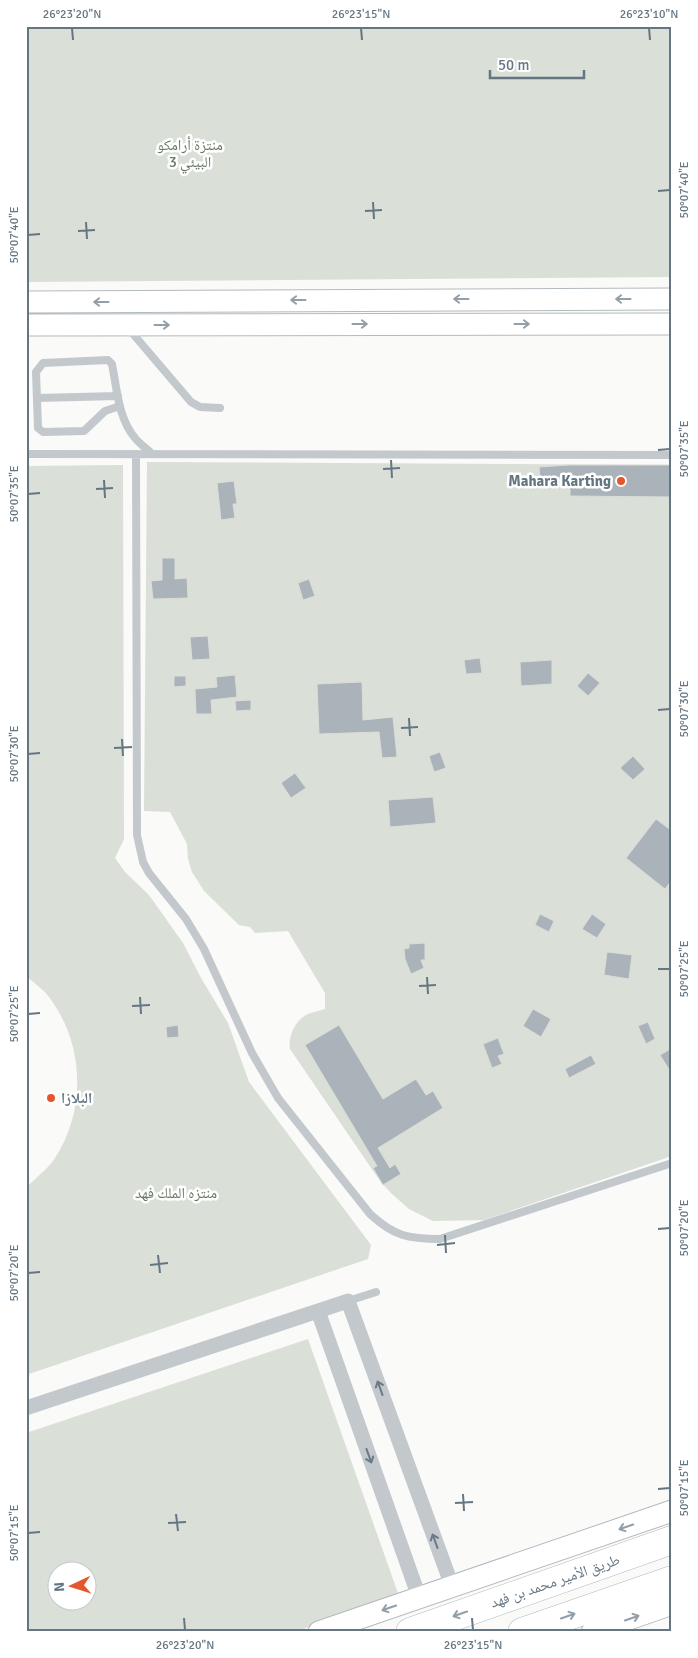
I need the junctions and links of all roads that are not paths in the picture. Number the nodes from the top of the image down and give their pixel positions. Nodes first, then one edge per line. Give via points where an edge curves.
1 (384, 299) junction
2 (672, 299) edge
3 (125, 301) junction
4 (26, 302) edge
5 (383, 324) junction
6 (672, 324) edge
7 (26, 325) edge
8 (125, 325) junction
9 (118, 396) junction
10 (37, 398) junction
11 (120, 406) junction
12 (220, 408) dead end
13 (26, 454) edge
14 (136, 454) junction
15 (152, 454) junction
16 (672, 455) edge
17 (672, 1163) edge
18 (376, 1292) dead end
19 (348, 1301) junction
20 (318, 1311) junction
21 (26, 1408) edge
22 (672, 1511) edge
23 (672, 1540) edge
24 (672, 1580) edge
25 (452, 1586) junction
26 (420, 1598) junction
27 (672, 1604) edge
28 (319, 1632) edge
29 (410, 1632) edge
30 (522, 1632) edge
31 (592, 1632) edge

2 -> 1 street
1 -> 3 street
1 - 5 street
3 -> 4 street
3 - 8 street
5 -> 6 street
8 -> 5 street
7 - 8 street
8 - 12 lane via 191,402 200,407
9 - 10 lane
9 - 10 lane via 112,364 100,359 43,363 36,372
9 - 11 lane
10 - 11 lane via 38,428 43,432 84,431 105,411
11 - 15 lane via 131,432
13 - 14 lane
14 - 15 lane
14 - 17 lane via 136,825 139,849 150,873 186,919 204,949 252,1053 278,1098 370,1214 384,1227 418,1239 440,1239
15 - 16 lane
18 - 19 lane
19 - 20 street
25 -> 19 street
20 - 21 street
20 -> 26 street
22 -> 25 street
23 -> 29 highway, طريق الأمير محمد بن فهد
30 -> 24 highway
25 - 26 street
26 -> 28 street
31 -> 27 street

